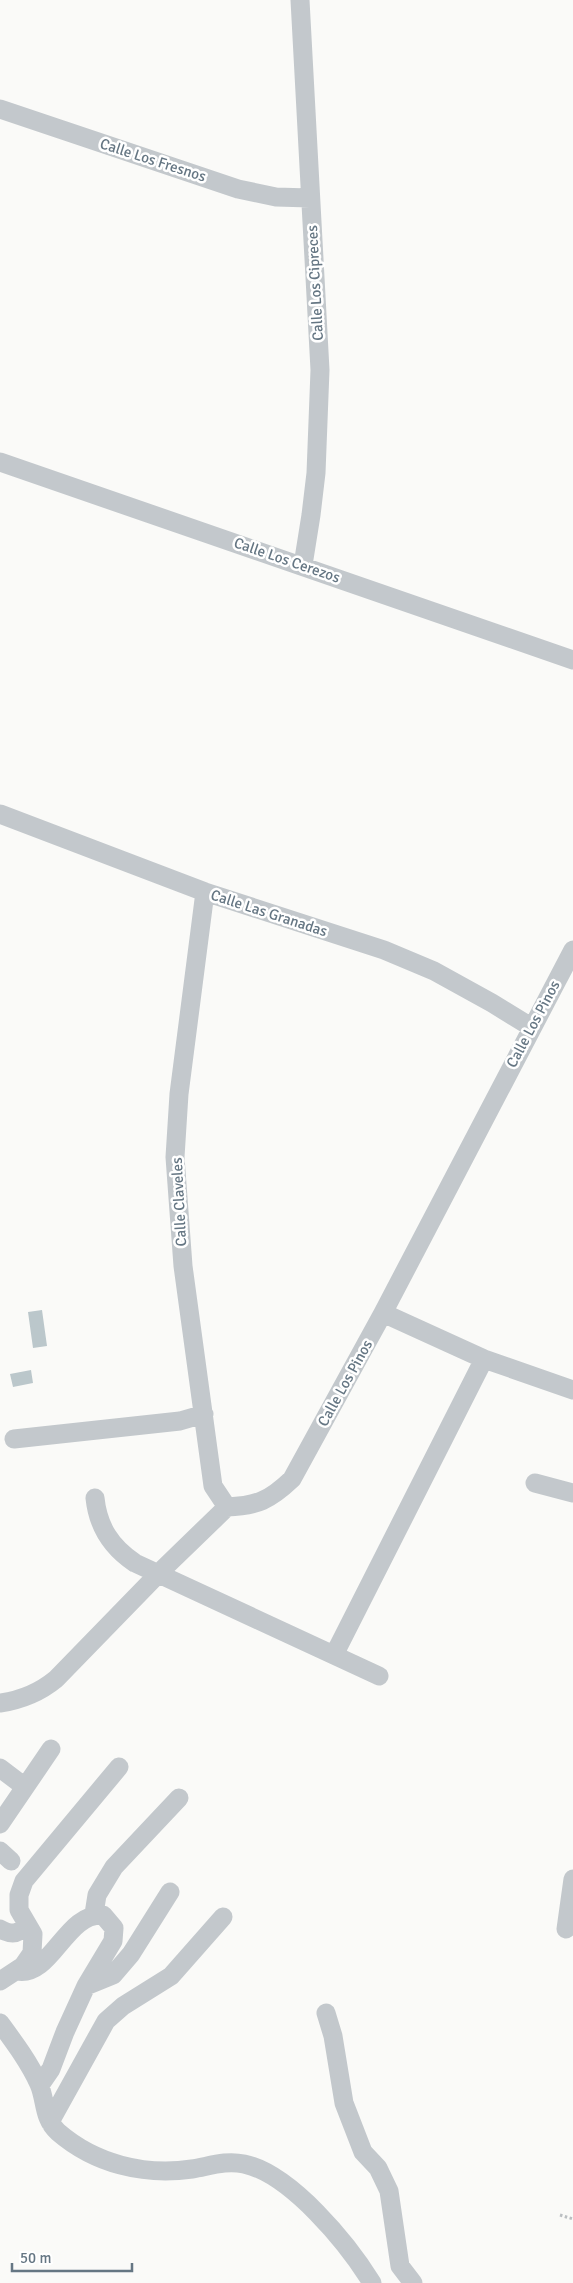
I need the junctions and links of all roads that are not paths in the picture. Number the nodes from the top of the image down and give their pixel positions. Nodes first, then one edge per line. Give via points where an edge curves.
1 (300, 0) edge
2 (0, 109) edge
3 (310, 198) junction
4 (0, 462) edge
5 (303, 565) junction
6 (573, 660) edge
7 (0, 814) edge
8 (206, 892) junction
9 (573, 950) edge
10 (531, 1028) junction
11 (383, 1313) junction
12 (484, 1359) junction
13 (573, 1390) edge
14 (204, 1414) junction
15 (14, 1439) dead end
16 (535, 1483) dead end
17 (573, 1493) edge
18 (95, 1498) dead end
19 (227, 1507) junction
20 (158, 1574) junction
21 (334, 1655) junction
22 (379, 1676) dead end
23 (1, 1697) edge
24 (51, 1749) dead end
25 (119, 1767) dead end
26 (0, 1768) edge
27 (25, 1787) junction
28 (179, 1798) dead end
29 (0, 1824) edge
30 (573, 1879) edge
31 (170, 1892) dead end
32 (94, 1914) junction
33 (223, 1917) dead end
34 (27, 1924) junction
35 (0, 1929) edge
36 (566, 1929) dead end
37 (17, 1971) junction
38 (0, 1980) edge
39 (86, 1986) junction
40 (326, 2014) dead end
41 (0, 2023) edge
42 (40, 2085) junction
43 (50, 2122) junction
44 (372, 2283) edge
45 (413, 2283) edge

1 - 3 street, Calle Los Cipreces
2 - 3 street, Calle Los Fresnos via 238,189 276,197
3 - 5 street, Calle Los Cipreces via 320,370 316,473
4 - 5 street, Calle Los Cerezos
5 - 6 street, Calle Los Cerezos
7 - 8 street, Calle Las Granadas
8 - 10 street, Calle Las Granadas via 384,950 434,971
8 - 14 street, Calle Claveles via 179,1094 175,1157 183,1266
9 - 10 street, Calle Los Pinos
10 - 11 street, Calle Los Pinos
11 - 12 street
11 - 19 street, Calle Los Pinos via 292,1479 272,1497 253,1505
12 - 13 street
12 - 21 street
14 - 15 street via 180,1421
14 - 19 street, Calle Claveles via 213,1486
16 - 17 street
18 - 20 street via 102,1529 115,1548
19 - 20 street
20 - 21 street
20 - 23 street via 47,1687 27,1697
21 - 22 street
24 - 27 street
25 - 34 street via 24,1881 19,1895 19,1910
26 - 27 street
27 - 29 street
28 - 32 street via 114,1868 97,1895
30 - 36 street
31 - 39 street via 131,1954 113,1975
32 - 37 street via 82,1920 38,1966 25,1973
32 - 39 street via 109,1920 114,1934
33 - 43 street via 171,1976 123,2006 106,2021
34 - 35 street via 13,1934
34 - 37 street via 33,1934 34,1946 29,1959
37 - 38 street
39 - 42 street via 51,2069
40 - 45 street via 344,2103 362,2152 378,2168 387,2185 400,2266
41 - 42 street
42 - 43 street
43 - 44 street via 83,2150 131,2168 178,2170 233,2162 266,2172 325,2222 350,2250

